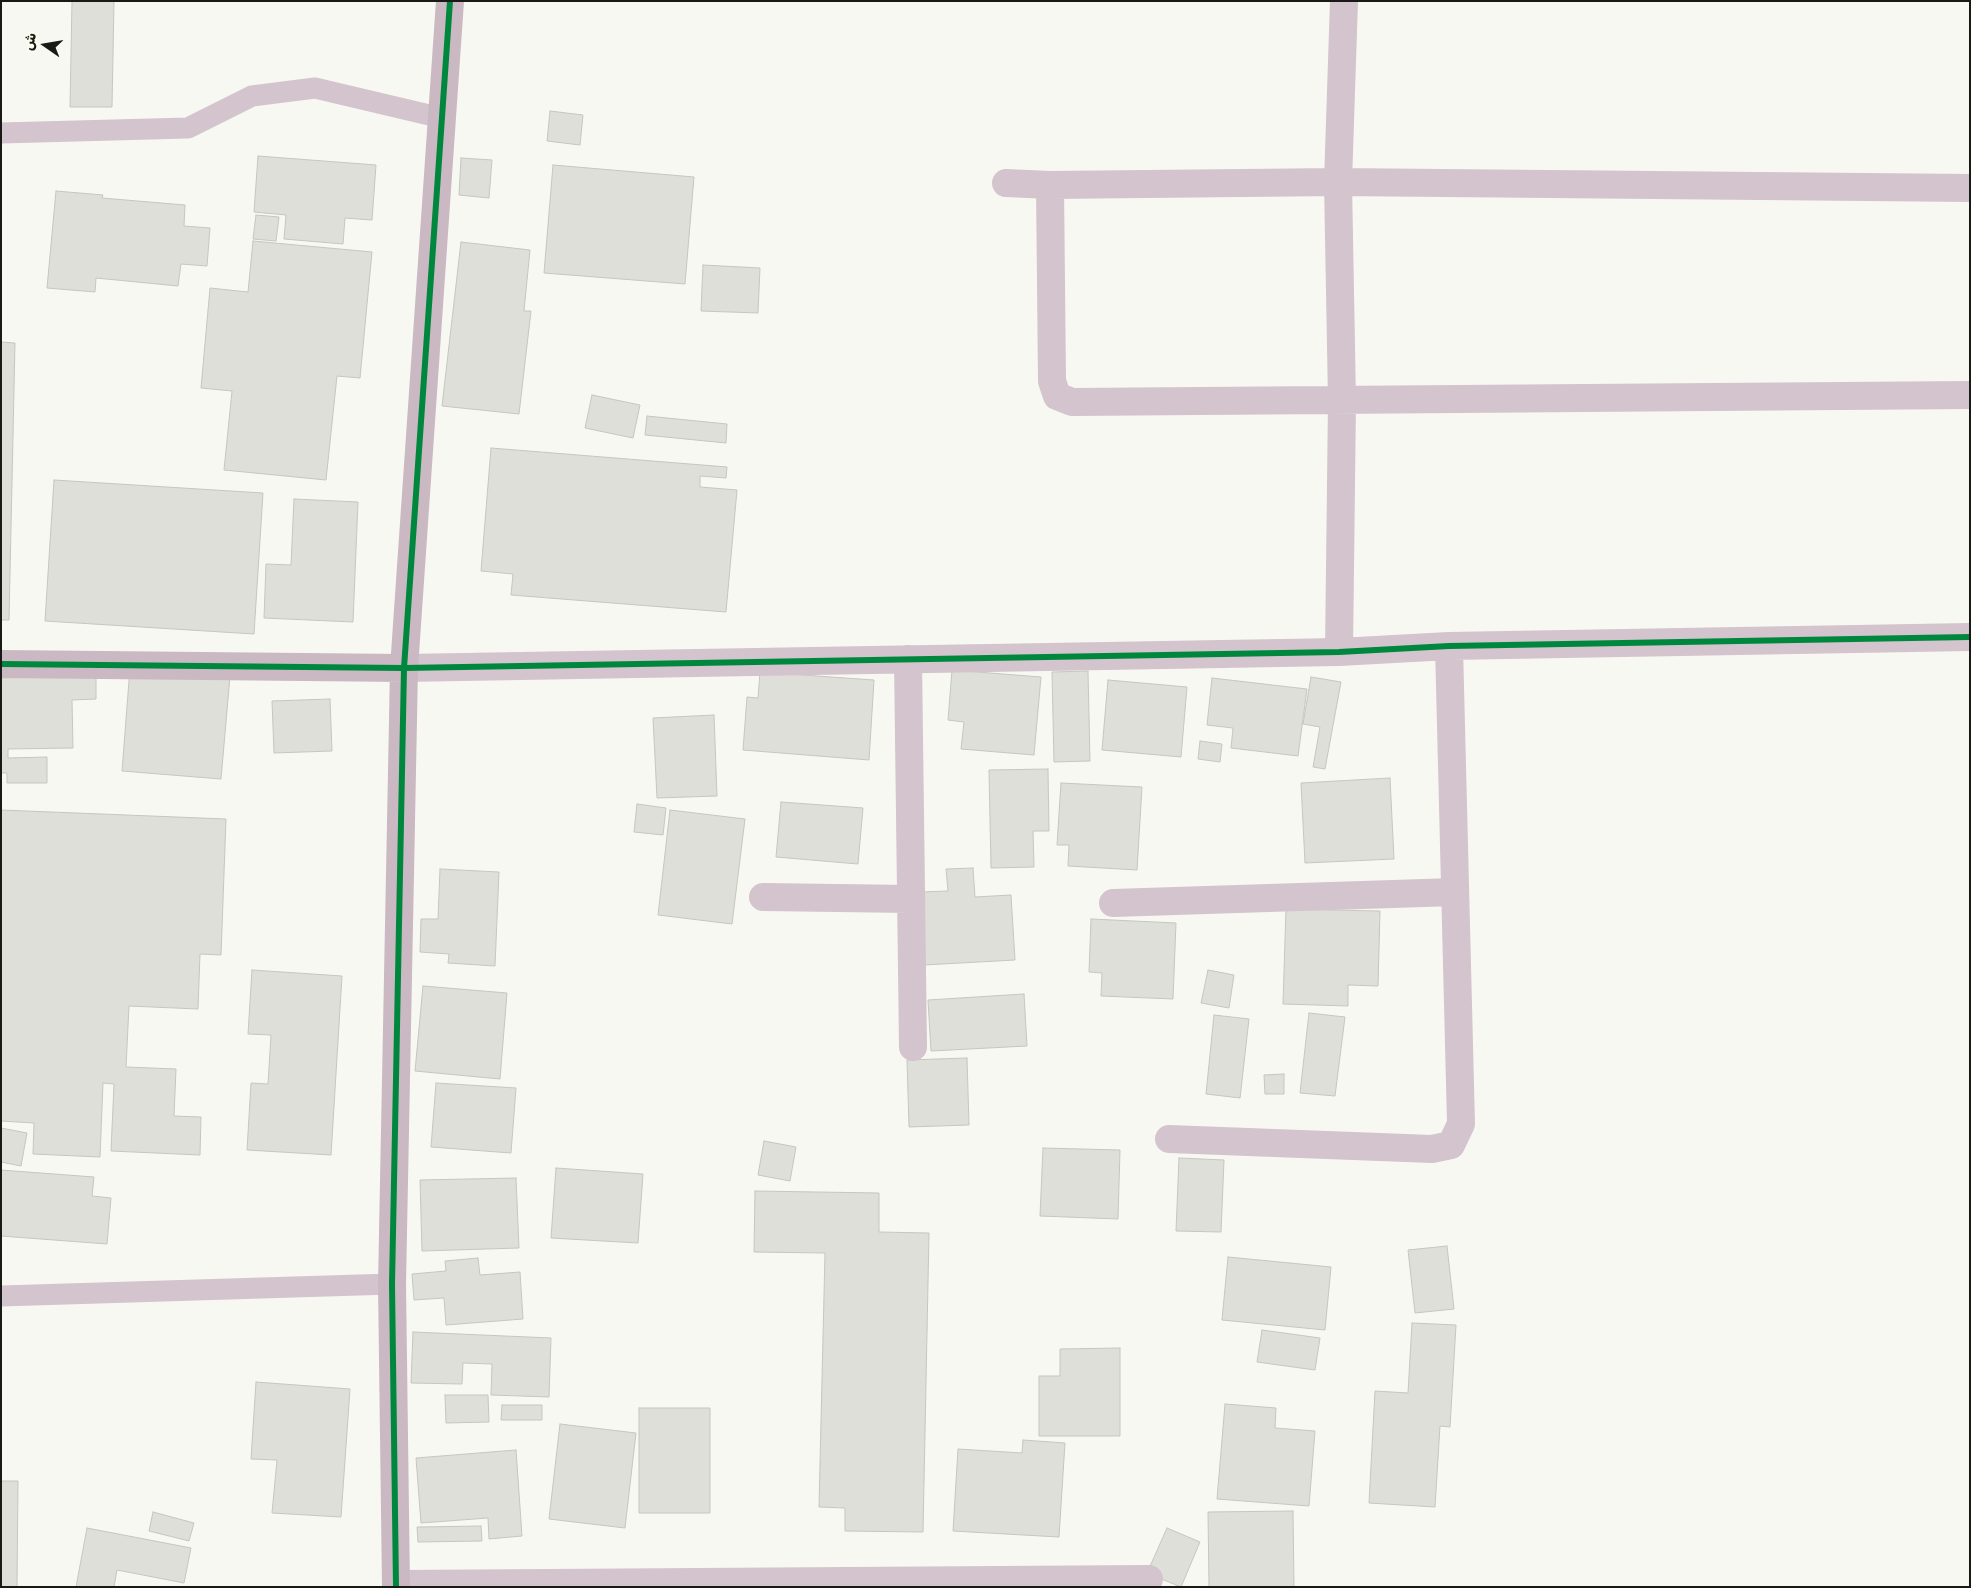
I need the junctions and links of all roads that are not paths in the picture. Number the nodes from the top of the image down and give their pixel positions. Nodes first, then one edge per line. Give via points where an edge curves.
1 (450, 1) edge
2 (1344, 1) edge
3 (442, 118) junction
4 (1, 133) edge
5 (1338, 182) junction
6 (1006, 183) dead end
7 (1050, 185) junction
8 (1970, 188) edge
9 (1970, 395) edge
10 (1342, 401) junction
11 (1970, 637) edge
12 (1449, 646) junction
13 (1339, 652) junction
14 (908, 659) junction
15 (1, 664) edge
16 (404, 668) junction
17 (1455, 892) junction
18 (763, 897) dead end
19 (911, 899) junction
20 (1113, 903) dead end
21 (913, 1047) dead end
22 (1168, 1139) dead end
23 (392, 1284) junction
24 (1, 1296) edge
25 (1149, 1579) dead end
26 (396, 1585) edge

1 - 3 street
2 - 5 street
3 - 4 lane via 315,88 252,96 188,128
3 - 16 street
5 - 7 street
5 - 8 street
5 - 10 street
6 - 7 street
7 - 10 street via 1052,380 1057,396 1072,402
9 - 10 street
10 - 13 street
11 - 12 street
12 - 13 street
12 - 17 street
13 - 14 street
14 - 16 street
14 - 19 street
15 - 16 street
16 - 23 street
17 - 20 street
17 - 22 street via 1461,1124 1451,1145 1432,1149
18 - 19 street
19 - 21 street
23 - 24 lane
23 - 26 street
25 - 26 street

